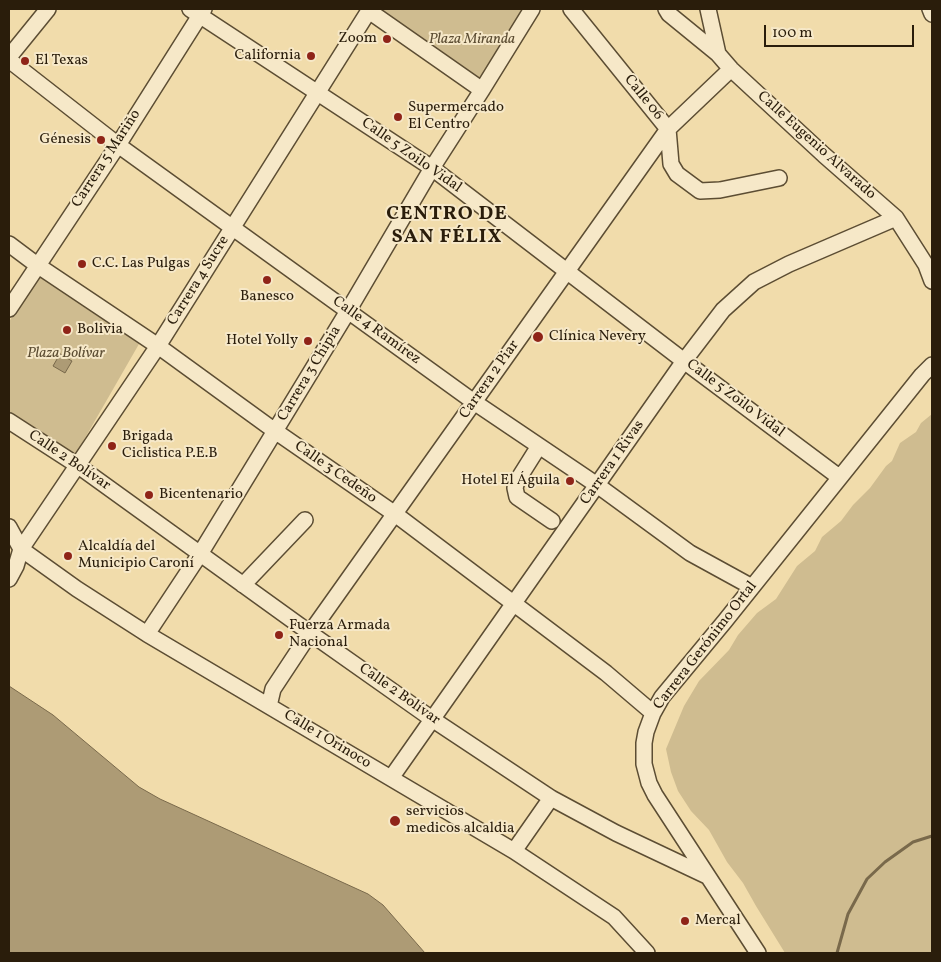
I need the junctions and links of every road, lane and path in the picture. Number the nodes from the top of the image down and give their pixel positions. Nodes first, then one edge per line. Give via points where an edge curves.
1 (48, 9) edge
2 (532, 9) edge
3 (571, 9) edge
4 (666, 9) edge
5 (708, 9) edge
6 (930, 9) edge
7 (369, 10) edge
8 (198, 11) edge
9 (932, 14) edge
10 (718, 54) junction
11 (9, 59) edge
12 (730, 69) junction
13 (482, 90) junction
14 (317, 92) junction
15 (668, 129) junction
16 (118, 145) junction
17 (432, 168) junction
18 (779, 178) dead end
19 (896, 218) junction
20 (234, 227) junction
21 (9, 244) edge
22 (929, 262) edge
23 (36, 265) junction
24 (567, 270) junction
25 (932, 281) edge
26 (9, 309) edge
27 (348, 311) junction
28 (158, 346) junction
29 (684, 361) junction
30 (932, 365) edge
31 (474, 402) junction
32 (9, 421) edge
33 (275, 432) junction
34 (539, 446) junction
35 (77, 465) junction
36 (839, 478) junction
37 (597, 485) junction
38 (394, 514) junction
39 (305, 520) dead end
40 (552, 521) dead end
41 (9, 527) edge
42 (21, 549) junction
43 (200, 554) junction
44 (9, 579) edge
45 (244, 585) junction
46 (752, 587) junction
47 (514, 604) junction
48 (310, 633) junction
49 (148, 634) junction
50 (270, 706) junction
51 (653, 713) junction
52 (432, 719) junction
53 (391, 778) junction
54 (551, 798) junction
55 (514, 851) junction
56 (707, 876) junction
57 (647, 953) edge
58 (758, 953) edge

1 - 11 street
2 - 13 street, Carrera 3 Chipia
3 - 15 street, Calle 06
4 - 10 street
5 - 10 street, Calle Eugenio Alvarado
6 - 9 street
7 - 13 street
7 - 14 street, Carrera 4 Sucre
8 - 14 street, Calle 5 Zoilo Vidal
8 - 16 street, Carrera 5 Mariño
10 - 12 street, Calle Eugenio Alvarado
11 - 16 street, Calle 4 Ramírez
12 - 15 street, Carrera 2 Piar
12 - 19 street, Calle Eugenio Alvarado
13 - 17 street, Carrera 3 Chipia
14 - 17 street, Calle 5 Zoilo Vidal
14 - 20 street, Carrera 4 Sucre
15 - 18 street, Calle 06 via 671,164 677,174 700,191
15 - 24 street, Carrera 2 Piar
16 - 20 street, Calle 4 Ramírez
16 - 23 street, Carrera 5 Mariño
17 - 24 street, Calle 5 Zoilo Vidal
17 - 27 street, Carrera 3 Chipia
19 - 22 street, Calle Eugenio Alvarado
19 - 29 street, Carrera 1 Rivas via 754,282 723,310
20 - 27 street, Calle 4 Ramírez
20 - 28 street, Carrera 4 Sucre
21 - 23 street, Calle 3 Cedeño
22 - 25 street, Calle Eugenio Alvarado
23 - 26 street, Carrera 5 Mariño
23 - 28 street, Calle 3 Cedeño
24 - 29 street, Calle 5 Zoilo Vidal
24 - 31 street, Carrera 2 Piar
27 - 31 street, Calle 4 Ramírez
27 - 33 street, Carrera 3 Chipia
28 - 33 street, Calle 3 Cedeño
28 - 35 street, Carrera 4 Sucre
29 - 36 street, Calle 5 Zoilo Vidal
29 - 37 street, Carrera 1 Rivas
30 - 36 street, Carrera Gerónimo Ortal
31 - 34 street, Calle 4 Ramírez
31 - 38 street, Carrera 2 Piar
32 - 35 street, Calle 2 Bolívar
33 - 38 street, Calle 3 Cedeño
33 - 43 street, Carrera 3 Chipia
34 - 37 street, Calle 4 Ramírez
34 - 40 street via 516,481 515,488 518,497
35 - 42 street, Carrera 4 Sucre
35 - 43 street, Calle 2 Bolívar
36 - 46 street, Carrera Gerónimo Ortal
37 - 46 street, Calle 4 Ramírez via 690,553
37 - 47 street, Carrera 1 Rivas
38 - 47 street, Calle 3 Cedeño
38 - 48 street, Carrera 2 Piar
39 - 45 street
41 - 42 street, Calle 1 Orinoco
42 - 44 street, Carrera 4 Sucre
42 - 49 street, Calle 1 Orinoco
43 - 45 street, Calle 2 Bolívar
43 - 49 street, Carrera 3 Chipia
45 - 48 street, Calle 2 Bolívar
46 - 51 street, Carrera Gerónimo Ortal via 662,697
47 - 51 street, Calle 3 Cedeño
47 - 52 street, Carrera 1 Rivas
48 - 50 street, Carrera 2 Piar via 273,689
48 - 52 street, Calle 2 Bolívar
49 - 50 street, Calle 1 Orinoco
50 - 53 street, Calle 1 Orinoco
51 - 56 street, Carrera Gerónimo Ortal via 644,743 647,774 655,795
52 - 53 street, Carrera 1 Rivas
52 - 54 street, Calle 2 Bolívar
53 - 55 street, Calle 1 Orinoco
54 - 55 street
54 - 56 street, Calle 2 Bolívar
55 - 57 street, Calle 1 Orinoco via 614,917
56 - 58 street, Carrera Gerónimo Ortal

